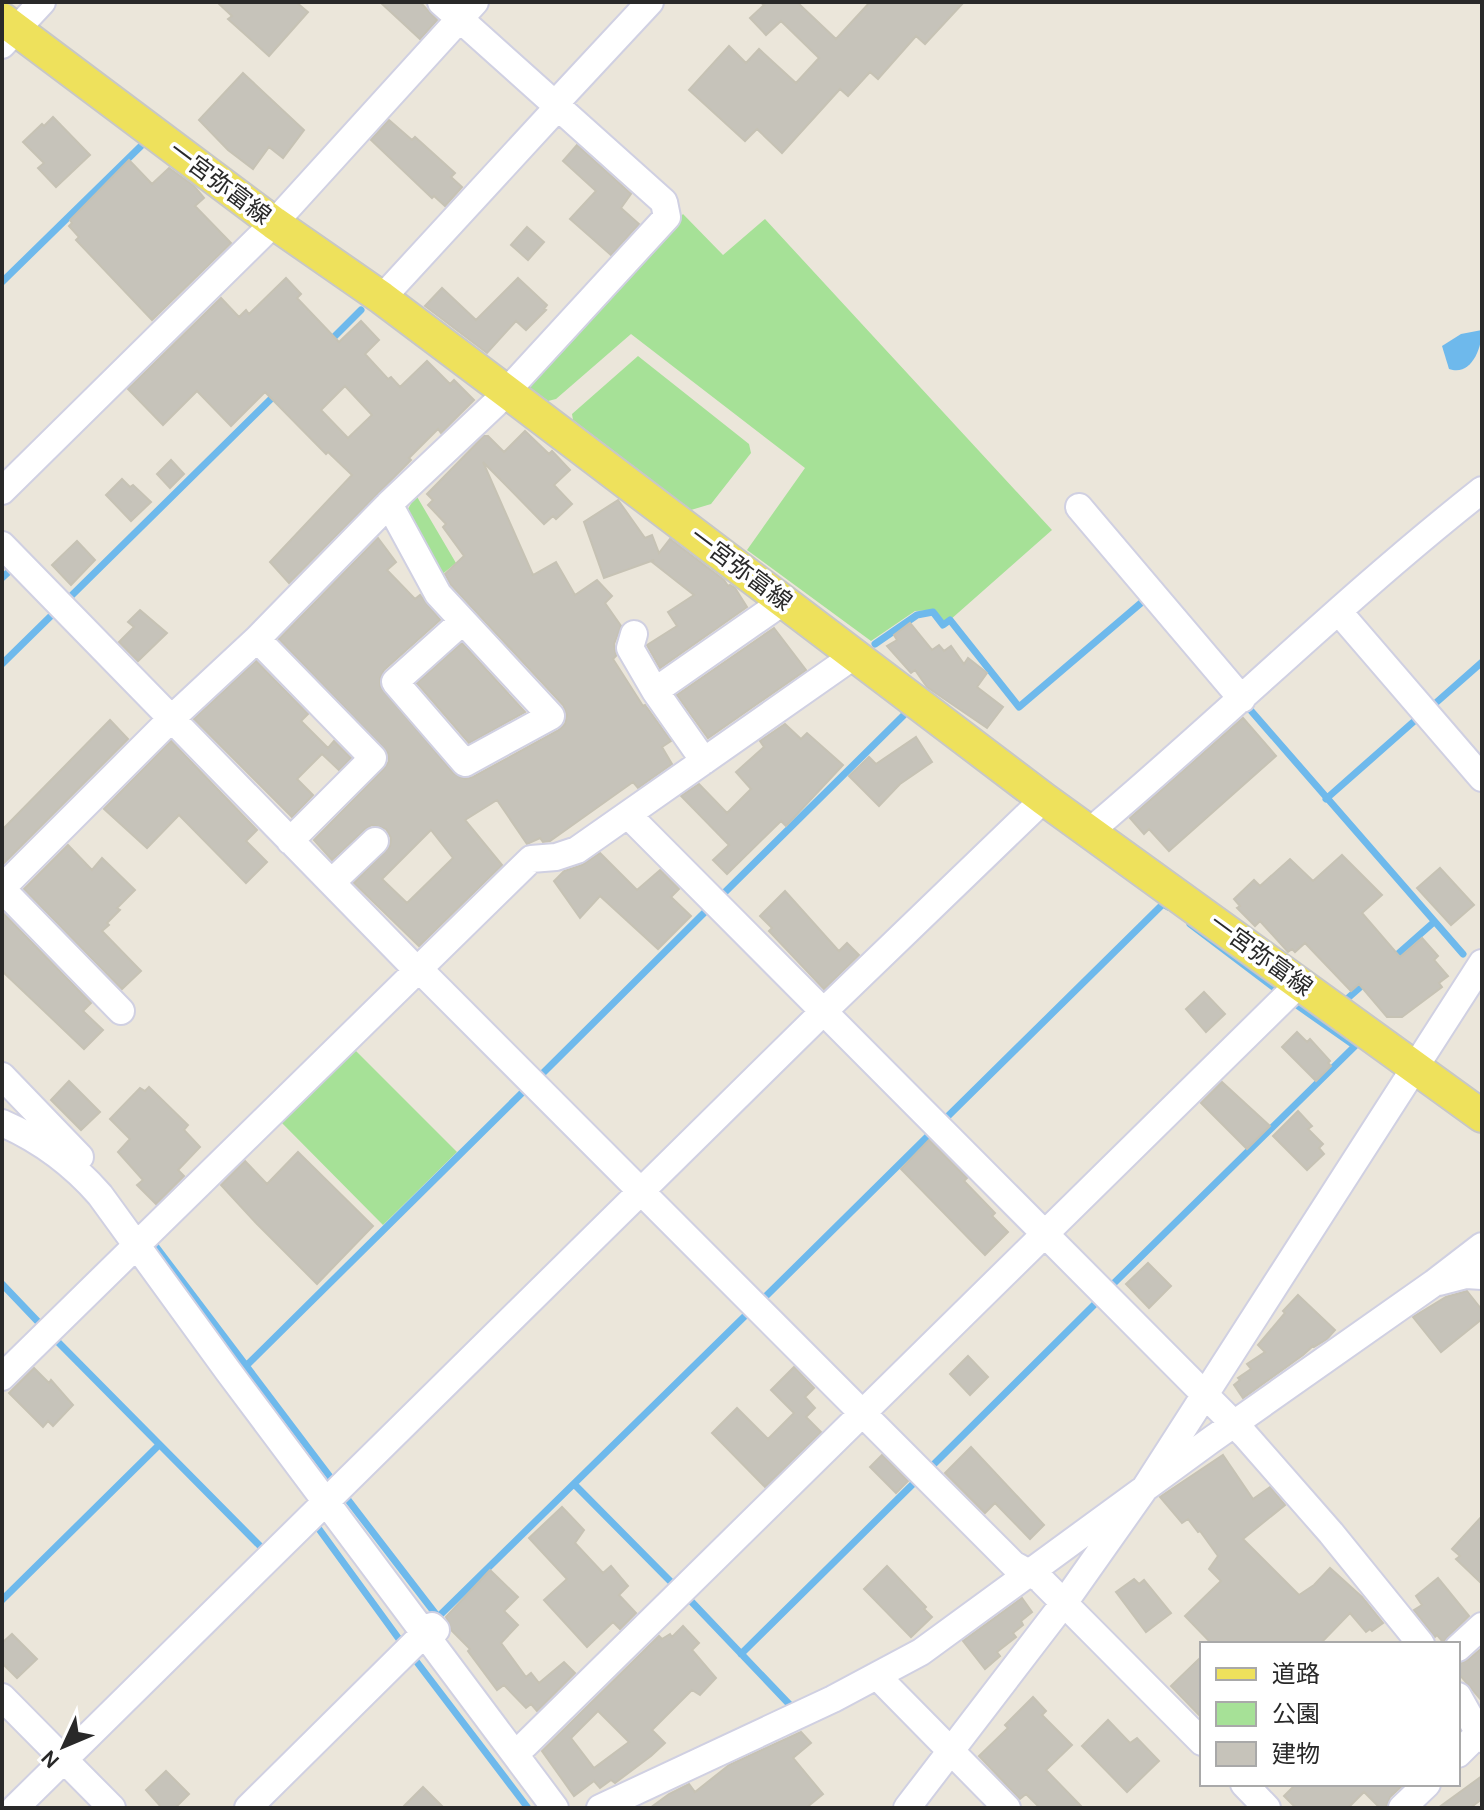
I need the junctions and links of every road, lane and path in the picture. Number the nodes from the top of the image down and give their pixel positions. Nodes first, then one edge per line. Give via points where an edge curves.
1 (42, 2) edge
2 (650, 2) edge
3 (458, 8) edge
4 (7, 31) edge
5 (555, 106) junction
6 (274, 223) junction
7 (382, 298) junction
8 (507, 392) junction
9 (1482, 490) edge
10 (2, 491) edge
11 (389, 504) junction
12 (1079, 507) dead end
13 (2, 545) edge
14 (784, 601) junction
15 (1338, 611) junction
16 (463, 621) junction
17 (634, 634) dead end
18 (257, 639) junction
19 (855, 655) junction
20 (655, 691) junction
21 (1242, 699) junction
22 (171, 719) junction
23 (704, 761) junction
24 (1482, 778) edge
25 (1044, 799) junction
26 (628, 815) junction
27 (1089, 832) junction
28 (290, 841) junction
29 (375, 841) dead end
30 (332, 882) junction
31 (2, 888) edge
32 (1482, 963) edge
33 (418, 968) junction
34 (1300, 983) junction
35 (121, 1011) dead end
36 (823, 1012) junction
37 (1416, 1068) junction
38 (2, 1076) edge
39 (1482, 1116) edge
40 (2, 1123) edge
41 (642, 1193) junction
42 (1046, 1235) junction
43 (140, 1242) junction
44 (1482, 1246) edge
45 (1482, 1276) edge
46 (1434, 1283) junction
47 (2, 1377) edge
48 (1202, 1394) junction
49 (864, 1414) junction
50 (1233, 1426) junction
51 (1143, 1491) junction
52 (330, 1498) junction
53 (1027, 1573) junction
54 (1064, 1603) junction
55 (1482, 1626) edge
56 (428, 1629) junction
57 (1419, 1642) edge
58 (1460, 1646) edge
59 (878, 1677) junction
60 (2, 1697) edge
61 (1460, 1699) edge
62 (1481, 1736) edge
63 (1200, 1740) edge
64 (525, 1745) junction
65 (952, 1752) junction
66 (1460, 1752) edge
67 (63, 1760) junction
68 (1246, 1786) edge
69 (1425, 1786) edge
70 (15, 1808) edge
71 (112, 1808) edge
72 (248, 1808) edge
73 (555, 1808) edge
74 (571, 1808) edge
75 (600, 1808) edge
76 (907, 1808) edge
77 (1007, 1808) edge
78 (1267, 1808) edge
79 (1402, 1808) edge

1 - 4 street
2 - 5 street
3 - 5 street
3 - 6 street
4 - 6 main road, 一宮弥富線
5 - 7 street
5 - 8 street via 664,202 667,217
6 - 7 main road, 一宮弥富線
6 - 10 street
7 - 8 main road, 一宮弥富線
8 - 11 street
8 - 14 main road, 一宮弥富線
9 - 15 street
11 - 16 street via 438,594
11 - 18 street
12 - 21 street
13 - 22 street
14 - 19 main road, 一宮弥富線
14 - 20 street
15 - 21 street
15 - 24 street
16 - 16 street via 395,682 465,763 551,716
17 - 20 street via 630,648
18 - 22 street
18 - 28 street via 373,758
19 - 23 street
19 - 25 main road, 一宮弥富線
20 - 23 street
21 - 27 street
22 - 28 street
22 - 31 street
23 - 26 street
25 - 27 main road, 一宮弥富線
25 - 36 street
26 - 33 street via 568,854 531,859
26 - 36 street
27 - 34 main road, 一宮弥富線
28 - 30 street
29 - 30 street
30 - 33 street
31 - 35 street
32 - 37 street
33 - 41 street
33 - 43 street
34 - 37 main road, 一宮弥富線
34 - 42 street
36 - 41 street
36 - 42 street
37 - 39 main road, 一宮弥富線
37 - 48 street
38 - 43 street via 114,1196
40 - 43 street via 78,1170
41 - 49 street
41 - 52 street
42 - 48 street
42 - 49 street
43 - 47 street
43 - 52 street
44 - 46 street
45 - 46 street
46 - 50 street
48 - 50 street
48 - 51 street
49 - 53 street
49 - 64 street
50 - 51 street
50 - 57 street via 1287,1482
51 - 53 street
51 - 54 street
52 - 56 street
52 - 67 street
53 - 54 street
53 - 59 street via 921,1652
54 - 63 street
54 - 65 street
55 - 58 street
56 - 64 street
56 - 72 street
56 - 73 street
59 - 65 street
59 - 75 street
60 - 67 street
61 - 62 street
62 - 66 street
64 - 74 street
65 - 76 street
65 - 77 street
67 - 70 street
67 - 71 street
68 - 78 street
69 - 79 street

